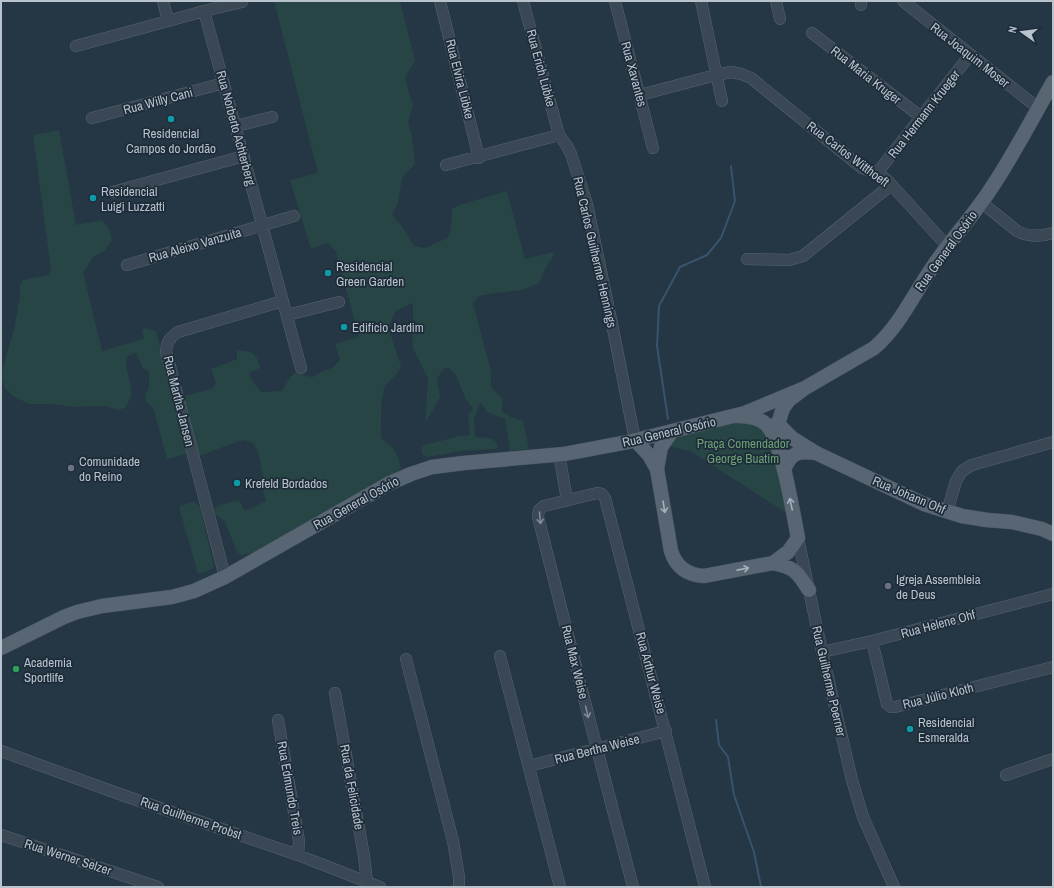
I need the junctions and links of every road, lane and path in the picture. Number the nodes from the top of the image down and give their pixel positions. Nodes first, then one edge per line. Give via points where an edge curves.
1 (163, 1) edge
2 (440, 1) edge
3 (523, 1) edge
4 (615, 1) edge
5 (701, 1) edge
6 (776, 1) edge
7 (903, 1) edge
8 (242, 2) dead end
9 (204, 11) junction
10 (780, 19) dead end
11 (168, 21) junction
12 (812, 32) dead end
13 (76, 46) dead end
14 (970, 55) junction
15 (716, 74) junction
16 (1053, 82) edge
17 (224, 83) junction
18 (640, 95) junction
19 (722, 101) dead end
20 (1038, 108) junction
21 (272, 117) dead end
22 (92, 118) dead end
23 (921, 118) junction
24 (236, 126) junction
25 (558, 135) junction
26 (653, 148) dead end
27 (244, 156) junction
28 (479, 158) junction
29 (446, 165) dead end
30 (877, 173) junction
31 (891, 185) junction
32 (113, 192) dead end
33 (981, 202) junction
34 (294, 216) dead end
35 (263, 225) junction
36 (1053, 233) edge
37 (947, 246) junction
38 (747, 260) dead end
39 (127, 265) dead end
40 (283, 301) junction
41 (339, 302) dead end
42 (287, 315) junction
43 (301, 368) dead end
44 (805, 388) junction
45 (738, 415) junction
46 (778, 424) junction
47 (672, 431) junction
48 (635, 440) junction
49 (1053, 442) edge
50 (816, 453) junction
51 (559, 454) junction
52 (657, 469) junction
53 (784, 470) junction
54 (567, 500) junction
55 (947, 512) junction
56 (1053, 534) edge
57 (798, 538) junction
58 (773, 563) junction
59 (225, 577) junction
60 (809, 590) junction
61 (1053, 594) edge
62 (872, 641) junction
63 (1, 648) edge
64 (822, 652) junction
65 (500, 656) dead end
66 (406, 659) dead end
67 (1053, 668) edge
68 (335, 692) dead end
69 (278, 720) dead end
70 (666, 731) junction
71 (597, 749) junction
72 (1, 751) edge
73 (1053, 759) edge
74 (529, 766) junction
75 (1006, 775) dead end
76 (1, 835) edge
77 (298, 856) junction
78 (367, 882) junction
79 (158, 887) edge
80 (380, 887) edge
81 (459, 887) edge
82 (560, 887) edge
83 (634, 887) edge
84 (706, 887) edge
85 (894, 887) edge

1 - 11 street
2 - 28 street, Rua Elvira Lübke
3 - 25 street, Rua Erich Lübke
4 - 18 street, Rua Xavantes
5 - 15 street
6 - 10 street
7 - 14 street, Rua Joaquim Moser
8 - 9 street
9 - 11 street
9 - 17 street, Rua Norberto Achterberg
11 - 13 street
12 - 23 street, Rua Maria Kruger
14 - 20 street, Rua Joaquim Moser
14 - 23 street, Rua Hermann Krueger
15 - 18 street, Rua Carlos Witthoeft
15 - 19 street
15 - 30 street, Rua Carlos Witthoeft via 731,72 751,78 862,168
16 - 20 main road, Rua General Osório
17 - 22 street, Rua Willy Cani
17 - 24 street, Rua Norberto Achterberg
18 - 26 street, Rua Xavantes
20 - 33 main road, Rua General Osório
21 - 24 street
23 - 30 street, Rua Hermann Krueger
24 - 27 street, Rua Norberto Achterberg
25 - 28 street
25 - 48 street, Rua Carlos Guilherme Hennings via 571,154 587,204
27 - 32 street
27 - 35 street, Rua Norberto Achterberg
28 - 29 street
30 - 31 street, Rua Carlos Witthoeft
31 - 37 street, Rua Carlos Witthoeft
31 - 38 street via 803,256 789,260
33 - 36 street via 1023,234 1033,236
33 - 37 main road, Rua General Osório
34 - 35 street, Rua Aleixo Vanzuita
35 - 39 street, Rua Aleixo Vanzuita
35 - 40 street, Rua Norberto Achterberg
37 - 44 main road, Rua General Osório via 896,325 883,340 874,348
40 - 42 street
40 - 59 street, Rua Martha Jansen via 178,332 170,337 167,345 166,351
41 - 42 street
42 - 43 street
44 - 45 main road, Rua General Osório
44 - 46 main road, Rua General Osório via 783,408
45 - 46 main road, Rua Johann Ohf via 764,415
45 - 47 main road, Rua General Osório
45 - 53 main road, Rua General Osório via 766,424 775,440
46 - 50 main road, Rua Johann Ohf via 792,438
46 - 53 main road, Rua General Osório
47 - 48 main road, Rua General Osório
47 - 52 main road via 661,447
48 - 51 main road, Rua General Osório
48 - 52 main road via 649,454
49 - 55 street via 972,465 962,471 956,481
50 - 53 main road, Rua Johann Ohf via 794,454
50 - 55 main road, Rua Johann Ohf via 908,497
51 - 54 street
51 - 59 main road, Rua General Osório via 464,463 411,474 388,484
52 -> 58 main road via 670,551 673,559 684,571 704,576
57 -> 53 main road, Rua Guilherme Poerner
54 - 70 street, Rua Arthur Weise via 597,493 605,498
54 -> 71 street, Rua Max Weise via 544,506 539,510 538,517
55 - 56 main road, Rua Johann Ohf via 1012,522
57 - 58 main road via 788,552
57 - 60 street, Rua Guilherme Poerner
58 - 60 main road via 795,571
59 - 63 main road, Rua General Osório via 182,595 77,612
60 - 64 street, Rua Guilherme Poerner
61 - 62 street, Rua Helene Ohf
62 - 64 street, Rua Helene Ohf
62 - 67 street, Rua Júlio Kloth via 887,704 890,707
64 - 85 street, Rua Guilherme Poerner via 863,817
65 - 74 street
66 - 81 street via 453,840
68 - 78 street, Rua da Felicidade
69 - 77 street, Rua Edmundo Treis via 299,841
70 - 71 street, Rua Bertha Weise
70 - 84 street, Rua Arthur Weise
71 - 74 street, Rua Bertha Weise
71 - 83 street, Rua Max Weise
72 - 77 street, Rua Guilherme Probst
73 - 75 street
74 - 82 street
76 - 79 street, Rua Werner Selzer
77 - 78 street, Rua Guilherme Probst
78 - 80 street, Rua Guilherme Probst

